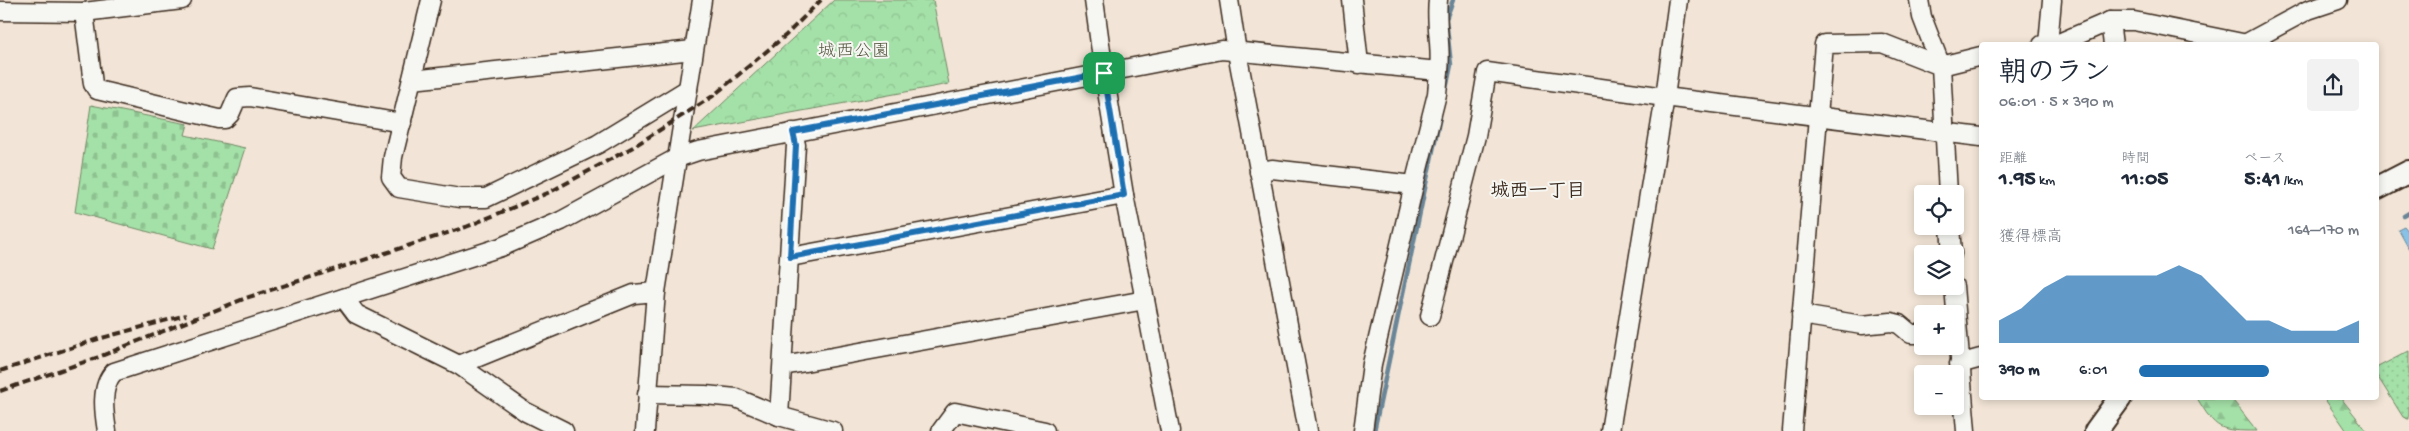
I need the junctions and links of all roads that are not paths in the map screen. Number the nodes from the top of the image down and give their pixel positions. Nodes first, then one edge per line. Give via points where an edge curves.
1 (182, 0) edge
2 (431, 0) edge
3 (702, 0) edge
4 (1094, 0) edge
5 (1229, 0) edge
6 (1352, 0) edge
7 (1438, 0) edge
8 (1678, 0) edge
9 (1918, 0) edge
10 (2052, 0) edge
11 (2338, 0) edge
12 (0, 11) edge
13 (84, 12) junction
14 (2110, 22) junction
15 (2045, 42) edge
16 (2061, 42) edge
17 (2112, 42) edge
18 (2239, 42) edge
19 (2252, 42) edge
20 (693, 50) junction
21 (1237, 52) junction
22 (1979, 56) edge
23 (1359, 64) junction
24 (1941, 66) junction
25 (1439, 71) junction
26 (1104, 73) junction
27 (412, 80) junction
28 (688, 89) junction
29 (1665, 97) junction
30 (1818, 116) junction
31 (402, 123) junction
32 (793, 132) junction
33 (1945, 132) junction
34 (1979, 137) edge
35 (677, 158) junction
36 (1259, 172) junction
37 (2409, 172) edge
38 (1414, 185) junction
39 (1948, 185) edge
40 (2379, 187) edge
41 (1124, 195) junction
42 (790, 257) junction
43 (656, 292) junction
44 (344, 298) junction
45 (1145, 300) junction
46 (1800, 315) junction
47 (1430, 316) dead end
48 (1914, 334) edge
49 (1958, 355) edge
50 (1979, 359) edge
51 (1959, 364) junction
52 (459, 365) junction
53 (783, 366) junction
54 (647, 394) junction
55 (2119, 400) edge
56 (779, 416) junction
57 (107, 431) edge
58 (564, 431) edge
59 (645, 431) edge
60 (833, 431) edge
61 (941, 431) edge
62 (1045, 431) edge
63 (1170, 431) edge
64 (1308, 431) edge
65 (1363, 431) edge
66 (1610, 431) edge
67 (1792, 431) edge
68 (1966, 431) edge
69 (2096, 431) edge

1 - 13 street
2 - 27 street
3 - 20 street
4 - 26 street
5 - 21 street
6 - 23 street
7 - 25 street
8 - 29 street
9 - 24 street
10 - 15 street
11 - 19 street via 2308,10
12 - 13 street
13 - 31 street via 93,84 97,90 219,119 230,114 237,98 250,97
14 - 16 street
14 - 17 street
14 - 18 street via 2134,22
20 - 27 street
20 - 28 street
21 - 23 street
21 - 26 street via 1222,50
21 - 36 street
22 - 24 street
23 - 25 street
24 - 30 street via 1882,43 1824,44
24 - 33 street
25 - 38 street via 1437,94
26 - 32 street
26 - 41 street
27 - 31 street
28 - 31 street via 598,144 486,198 460,198 399,188 391,177
28 - 35 street
29 - 30 street
29 - 47 street via 1487,72 1476,136
29 - 66 street
30 - 33 street
30 - 46 street
32 - 35 street
32 - 42 street via 796,145
33 - 34 street
33 - 39 street
35 - 43 street
35 - 44 street via 561,221 502,247
36 - 38 street via 1272,169
36 - 64 street
37 - 40 main road
38 - 65 street via 1372,364
41 - 42 street
41 - 45 street
42 - 53 street
43 - 52 street via 634,294
43 - 54 street
44 - 52 street via 356,314
44 - 57 street via 114,372 109,376 103,409
45 - 53 street
45 - 63 street
46 - 48 street via 1862,325 1891,322
46 - 67 street
49 - 51 street
50 - 51 street
51 - 68 street
52 - 58 street via 526,412
53 - 56 street
54 - 56 street via 736,398
54 - 59 street
55 - 69 main road
56 - 60 street
61 - 62 street via 955,412

